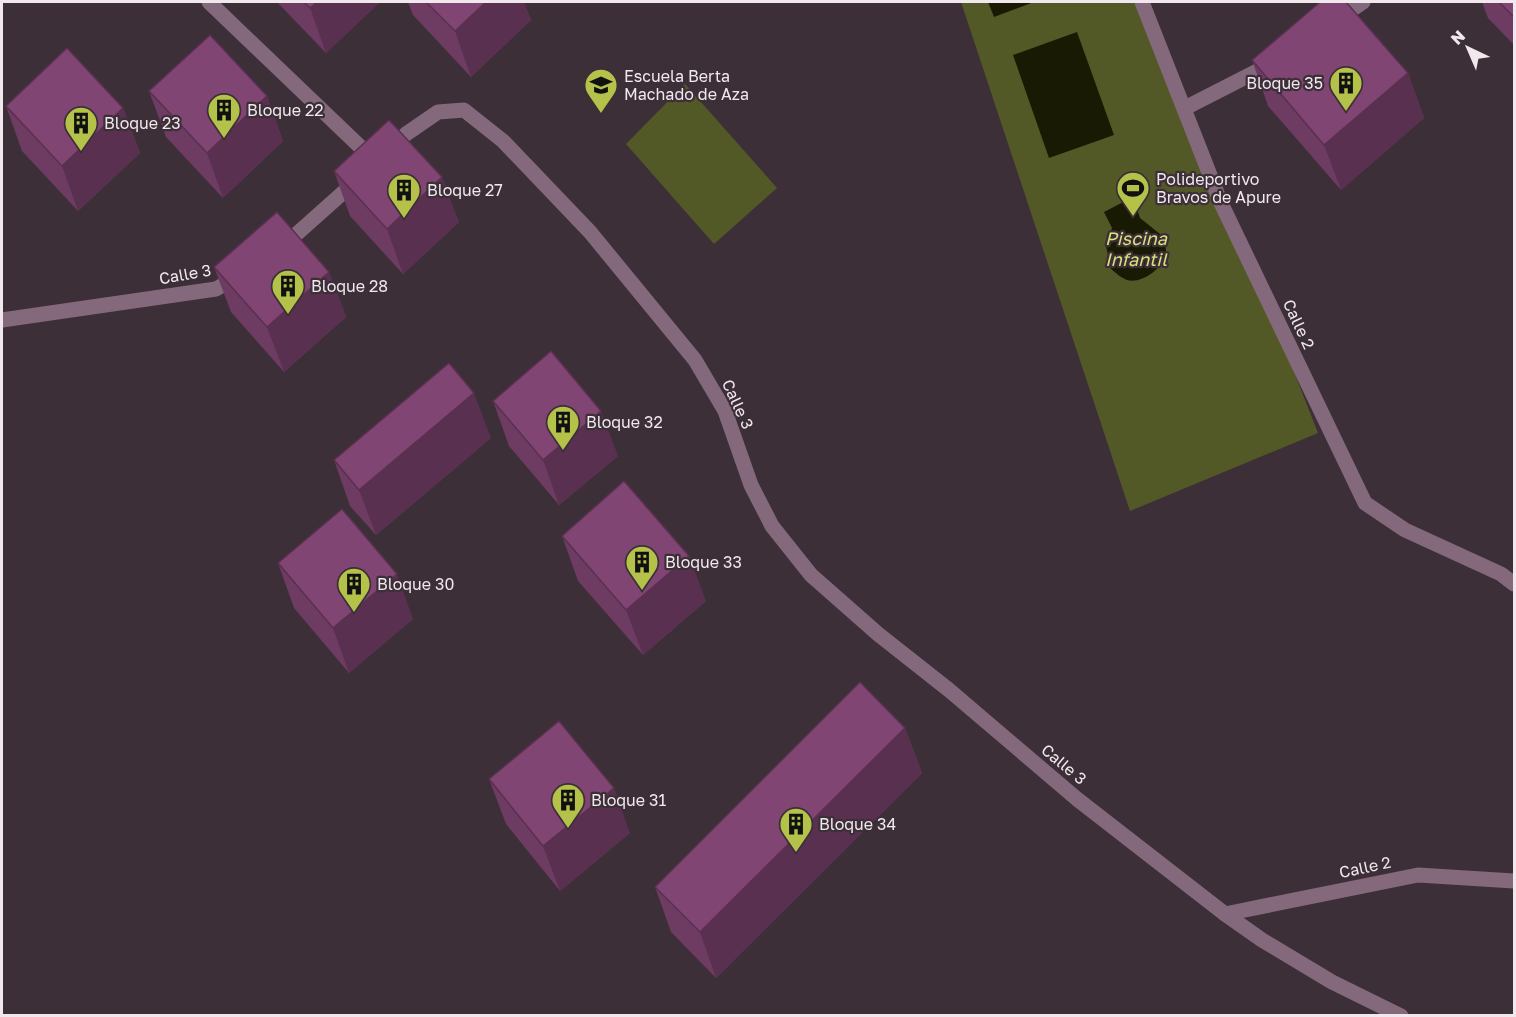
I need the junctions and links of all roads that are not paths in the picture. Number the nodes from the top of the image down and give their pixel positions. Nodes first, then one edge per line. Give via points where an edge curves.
1 (209, 2) edge
2 (1142, 2) edge
3 (1363, 2) edge
4 (1328, 26) edge
5 (1283, 57) edge
6 (1185, 108) junction
7 (377, 163) junction
8 (267, 260) edge
9 (247, 272) edge
10 (2, 320) edge
11 (1515, 584) edge
12 (1515, 881) edge
13 (1225, 914) junction
14 (1401, 1016) edge

1 - 7 street
2 - 6 street, Calle 2
3 - 4 street
5 - 6 street
6 - 11 street, Calle 2 via 1221,203 1365,503 1405,530
7 - 8 street, Calle 3
7 - 13 street, Calle 3 via 405,134 438,112 464,110 502,141 590,232 695,360 725,411 751,485 772,526 811,575 1077,799
9 - 10 street, Calle 3 via 216,288
12 - 13 street, Calle 2 via 1418,875
13 - 14 street, Calle 3 via 1332,982

